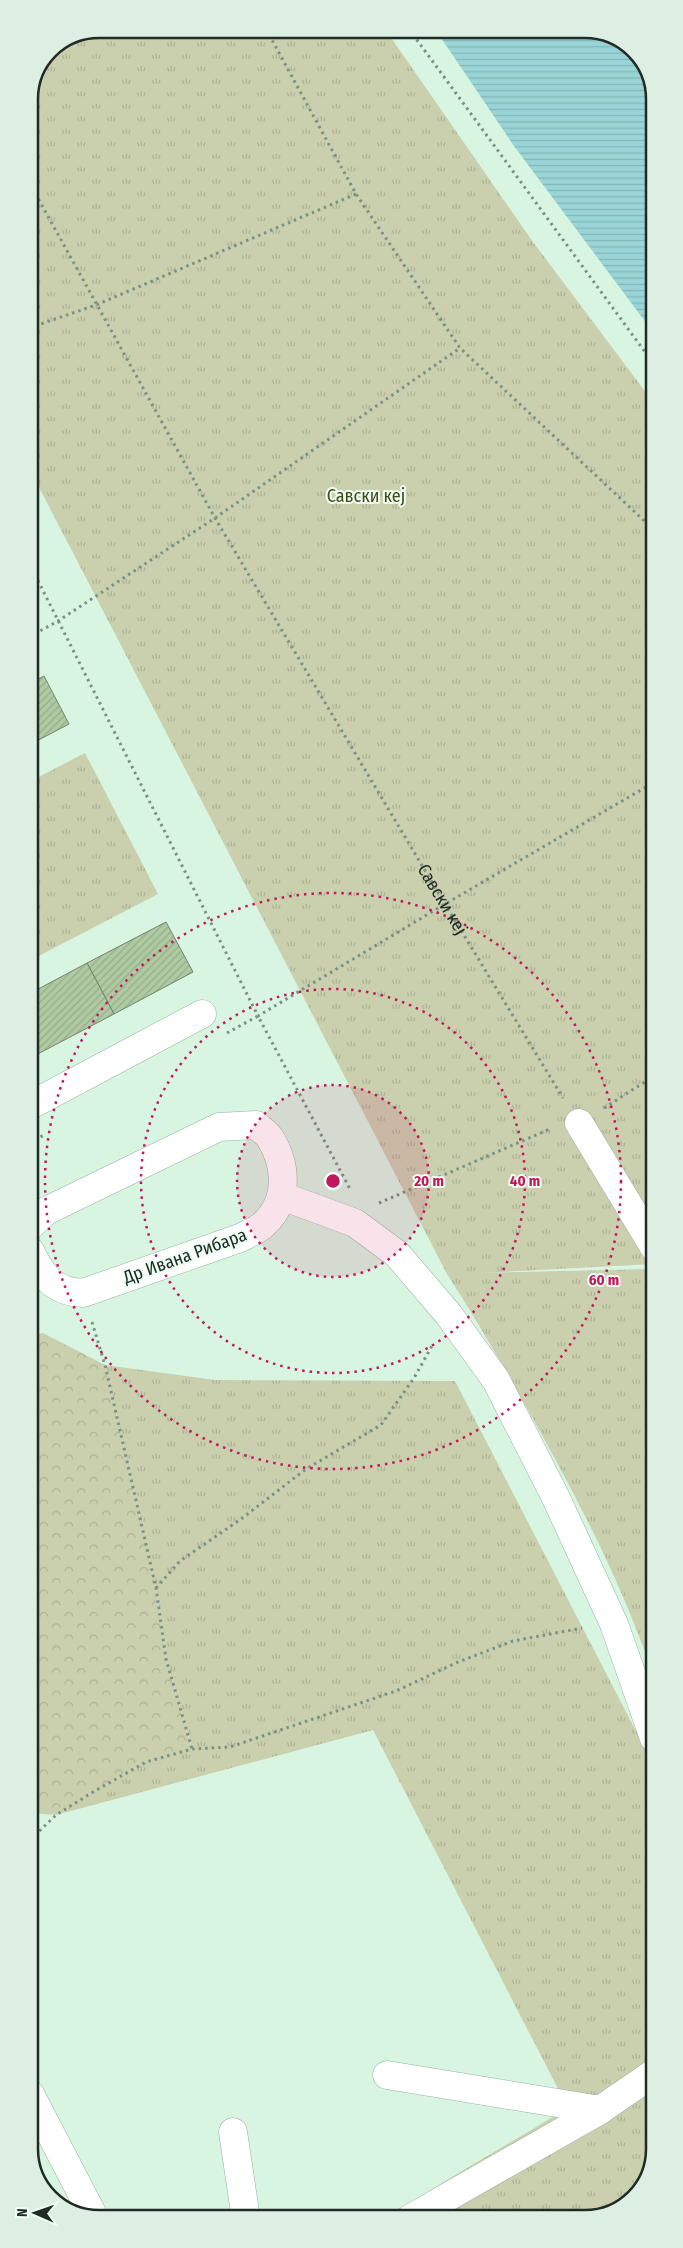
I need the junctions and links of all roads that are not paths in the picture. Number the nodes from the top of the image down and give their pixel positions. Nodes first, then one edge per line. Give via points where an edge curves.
1 (202, 1014) dead end
2 (38, 1101) edge
3 (578, 1121) road end
4 (282, 1196) junction
5 (38, 1218) edge
6 (646, 1234) edge
7 (38, 1269) edge
8 (646, 1715) edge
9 (387, 2075) dead end
10 (646, 2078) edge
11 (38, 2109) edge
12 (600, 2110) junction
13 (233, 2132) dead end
14 (90, 2210) edge
15 (245, 2210) edge
16 (425, 2210) edge

1 - 2 street
3 - 6 street
4 - 5 street via 284,1174 270,1136 256,1125 232,1125 219,1127 46,1211
4 - 7 street, Др Ивана Рибара via 264,1224 240,1238 83,1293 72,1292 48,1281
4 - 8 street via 354,1223 397,1254 449,1315 496,1380 556,1498 614,1624
9 - 12 street
10 - 12 street
11 - 14 street
12 - 16 street
13 - 15 street

